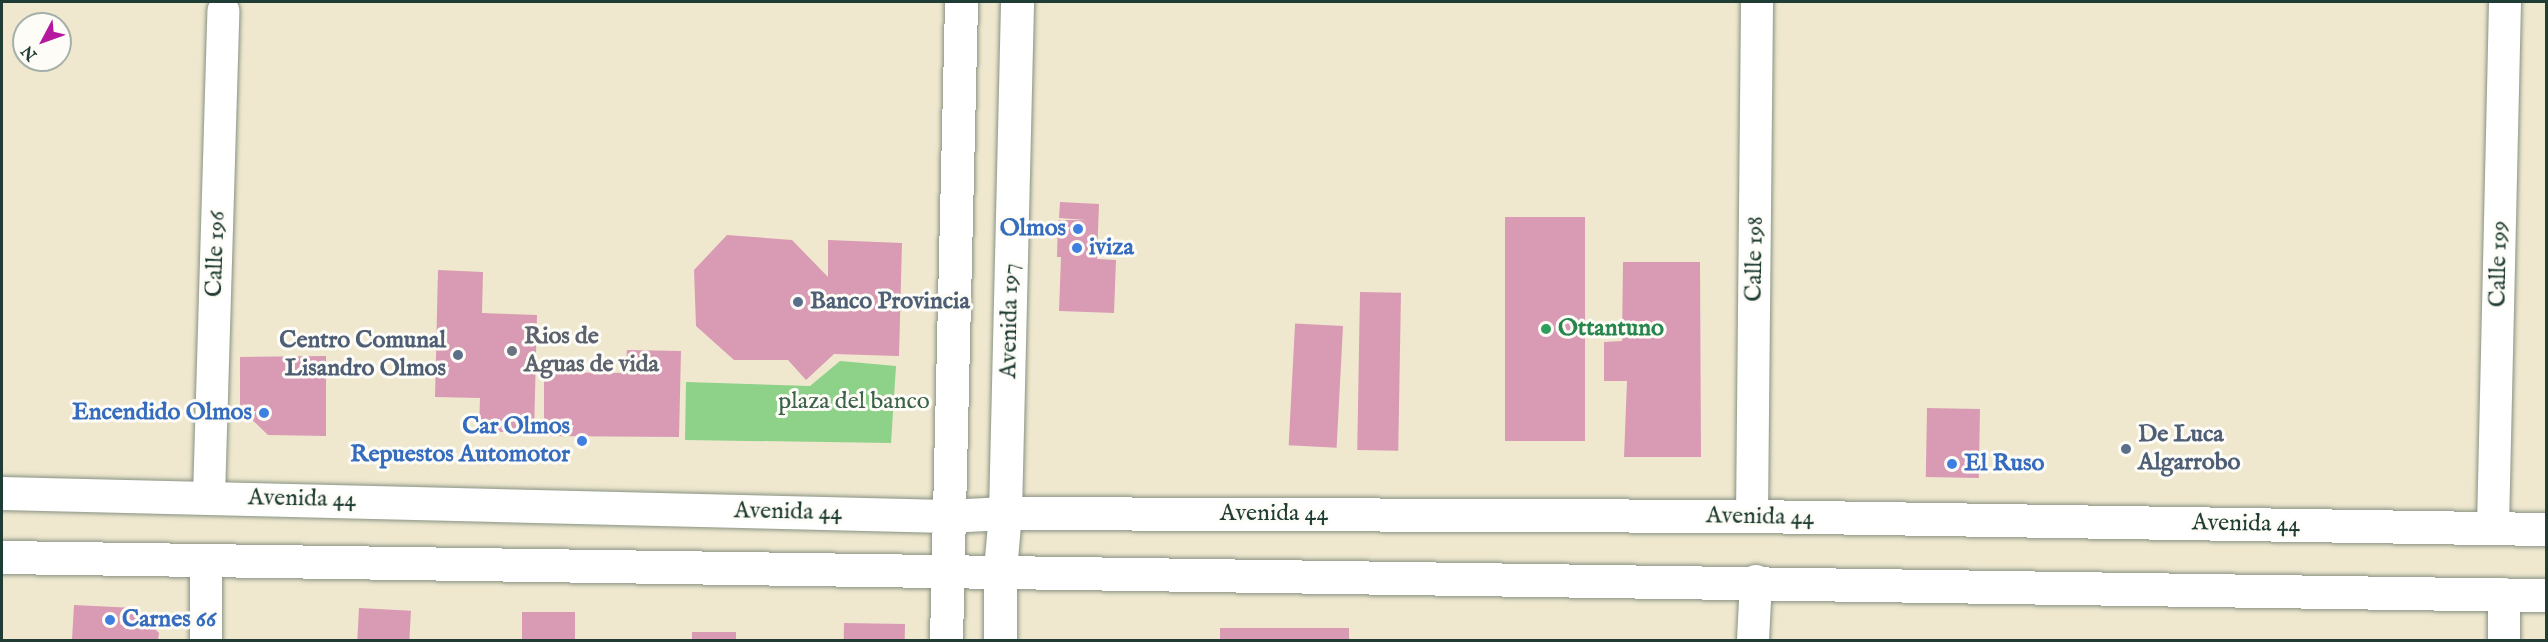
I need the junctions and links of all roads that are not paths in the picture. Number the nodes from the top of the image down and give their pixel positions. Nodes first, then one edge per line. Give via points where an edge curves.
1 (961, 2) edge
2 (1017, 2) edge
3 (1757, 2) edge
4 (2505, 2) edge
5 (224, 5) edge
6 (2, 493) edge
7 (209, 497) junction
8 (1005, 513) junction
9 (947, 516) junction
10 (1752, 516) junction
11 (2493, 527) junction
12 (2547, 528) edge
13 (2, 557) edge
14 (206, 561) junction
15 (947, 570) junction
16 (1000, 570) junction
17 (1756, 581) junction
18 (2504, 594) junction
19 (2547, 595) edge
20 (207, 640) edge
21 (946, 640) edge
22 (999, 640) edge
23 (1754, 640) edge
24 (2504, 640) edge

1 - 9 main road
2 - 8 main road, Avenida 197
3 - 10 street, Calle 198
4 - 11 street, Calle 199
5 - 7 street, Calle 196
6 - 7 main road, Avenida 44
7 - 9 main road, Avenida 44
8 - 9 main road, Avenida 44
8 - 10 main road, Avenida 44
8 - 16 main road, Avenida 197
9 - 15 main road
10 - 11 main road, Avenida 44
11 - 12 main road, Avenida 44
13 - 14 main road
14 - 15 main road
14 - 20 street
15 - 16 main road
15 - 21 main road
16 - 17 main road
16 - 22 main road, Avenida 197
17 - 18 main road
17 - 23 street
18 - 19 main road
18 - 24 street

